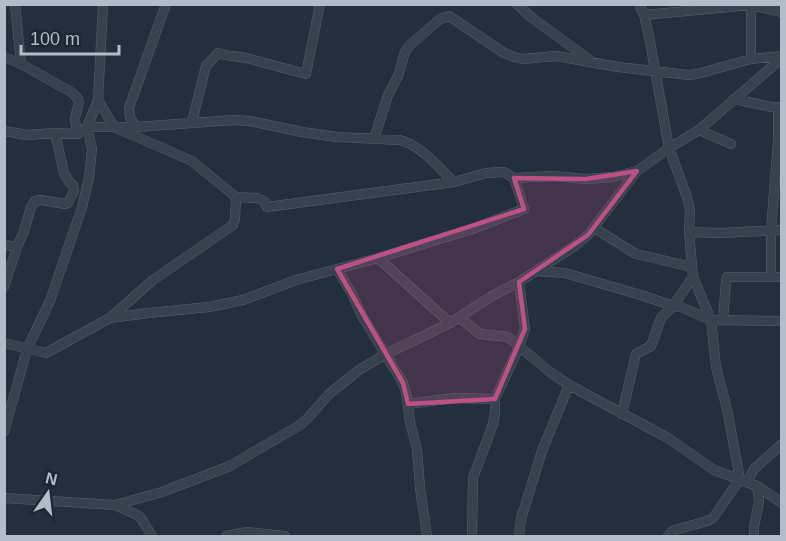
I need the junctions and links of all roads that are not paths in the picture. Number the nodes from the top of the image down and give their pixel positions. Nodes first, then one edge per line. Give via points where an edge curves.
1 (15, 4) edge
2 (103, 4) edge
3 (166, 4) edge
4 (321, 4) edge
5 (517, 4) edge
6 (639, 4) edge
7 (750, 6) edge
8 (782, 12) edge
9 (644, 15) junction
10 (4, 57) edge
11 (782, 57) edge
12 (751, 59) junction
13 (592, 62) junction
14 (21, 64) junction
15 (656, 71) junction
16 (734, 99) junction
17 (98, 100) junction
18 (780, 107) edge
19 (192, 122) junction
20 (87, 127) junction
21 (114, 127) junction
22 (136, 127) junction
23 (699, 130) junction
24 (4, 131) edge
25 (55, 133) junction
26 (78, 134) junction
27 (374, 139) junction
28 (731, 144) dead end
29 (669, 148) junction
30 (637, 171) junction
31 (514, 178) junction
32 (454, 182) junction
33 (236, 197) junction
34 (594, 228) junction
35 (771, 230) junction
36 (782, 230) edge
37 (689, 232) junction
38 (4, 245) edge
39 (17, 247) junction
40 (378, 258) junction
41 (338, 269) junction
42 (536, 271) junction
43 (693, 272) junction
44 (771, 277) junction
45 (782, 277) edge
46 (519, 282) junction
47 (5, 285) edge
48 (673, 306) junction
49 (459, 317) junction
50 (110, 318) junction
51 (711, 320) junction
52 (723, 320) junction
53 (782, 321) edge
54 (450, 323) junction
55 (4, 343) edge
56 (519, 347) junction
57 (27, 349) junction
58 (386, 354) junction
59 (569, 385) junction
60 (495, 399) junction
61 (408, 404) junction
62 (622, 414) junction
63 (4, 432) edge
64 (782, 444) edge
65 (748, 482) junction
66 (4, 498) edge
67 (782, 503) edge
68 (115, 504) junction
69 (152, 537) edge
70 (226, 537) edge
71 (285, 537) edge
72 (427, 537) edge
73 (472, 537) edge
74 (519, 537) edge
75 (668, 537) edge
76 (754, 537) edge

1 - 14 street
2 - 17 street
3 - 22 street via 129,108
4 - 19 street via 306,74 218,52 206,66
5 - 13 street
6 - 9 street
7 - 8 street
7 - 9 street
7 - 12 street
9 - 15 street
10 - 14 street
11 - 12 street
11 - 16 street
12 - 15 street via 689,75
13 - 15 street
13 - 27 street via 556,56 513,57 449,16 440,19 405,52
14 - 26 street via 78,96
15 - 29 street
16 - 18 street
16 - 23 street
17 - 20 street
17 - 21 street
18 - 35 street
19 - 22 street
19 - 27 street via 250,121 302,132
20 - 21 street
20 - 26 street
20 - 57 street via 92,149 82,207 51,301
21 - 22 street
21 - 33 street via 192,161
23 - 28 street
23 - 29 street
24 - 25 street via 21,135
25 - 26 street
25 - 39 street via 64,172 74,191 68,203 35,201
27 - 32 street via 409,142
29 - 30 street
29 - 37 street via 687,197
30 - 31 street via 586,179
30 - 34 street
31 - 32 street via 504,172 486,173
31 - 40 street via 524,209
32 - 33 street via 267,207 257,198
33 - 50 street via 233,225 153,280
34 - 42 street
34 - 43 street via 636,254
35 - 36 street
35 - 37 street
35 - 44 street
37 - 43 street
38 - 39 street
39 - 47 street
40 - 41 street
40 - 54 street
41 - 50 street via 209,308
41 - 58 street
42 - 46 street
42 - 48 street via 565,273
43 - 48 street
43 - 51 street
44 - 45 street
44 - 52 street via 728,277
46 - 49 street
46 - 56 street via 525,329
48 - 51 street
48 - 62 street via 661,318 651,346 636,354
49 - 54 street
49 - 56 street via 480,334 508,338
50 - 57 street via 46,353
51 - 52 street
51 - 65 street via 716,368
52 - 53 street
54 - 58 street
55 - 57 street
56 - 59 street
56 - 60 street
57 - 63 street
58 - 61 street via 403,383
58 - 68 street via 329,394 300,425 230,465 162,492
59 - 62 street
59 - 74 street via 542,451
60 - 61 street via 454,398
60 - 73 street via 493,424 473,478
61 - 72 street
62 - 65 street via 668,438 714,470
64 - 65 street via 754,468
65 - 67 street
65 - 75 street via 713,518 672,532
65 - 76 street via 759,502
66 - 68 street
68 - 69 street via 141,518
70 - 71 street via 247,532

